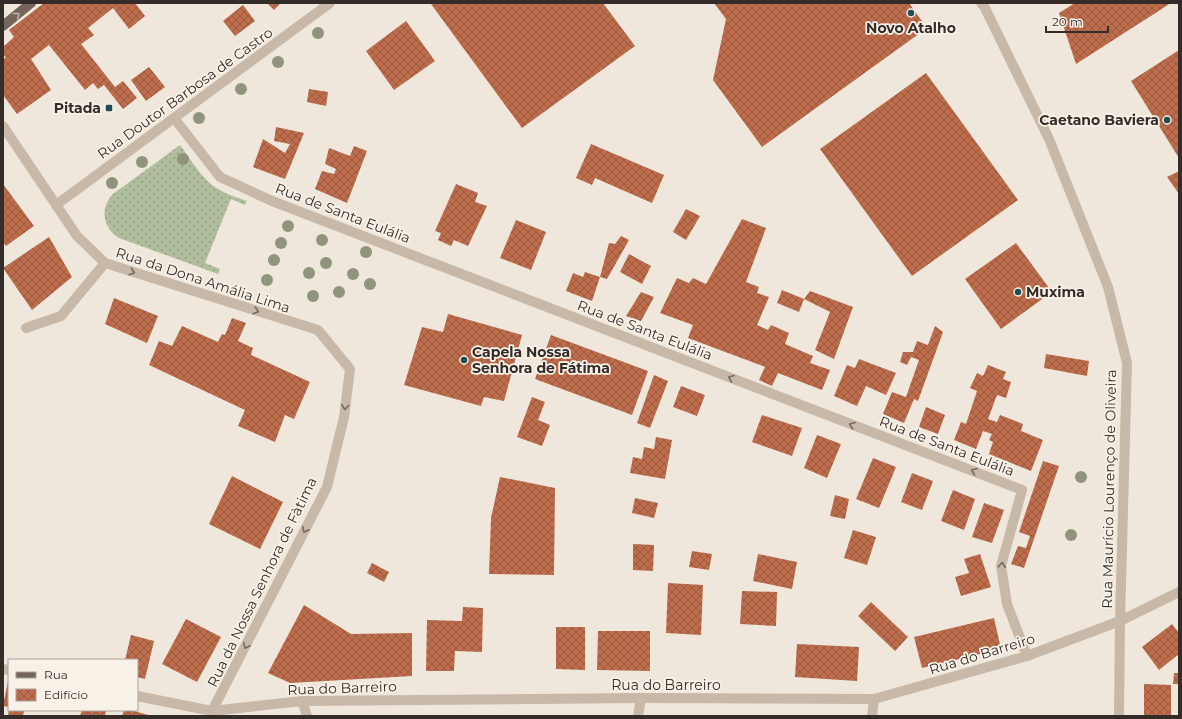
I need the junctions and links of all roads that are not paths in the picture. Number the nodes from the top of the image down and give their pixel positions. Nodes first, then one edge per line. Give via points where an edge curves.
1 (31, 3) edge
2 (330, 3) edge
3 (981, 3) edge
4 (3, 26) edge
5 (174, 118) junction
6 (3, 126) edge
7 (56, 205) junction
8 (105, 263) junction
9 (26, 328) dead end
10 (350, 369) joint
11 (1179, 592) edge
12 (1120, 621) junction
13 (1027, 656) junction
14 (138, 696) edge
15 (642, 698) junction
16 (874, 699) junction
17 (302, 701) junction
18 (212, 712) junction
19 (307, 716) edge
20 (638, 716) edge
21 (872, 716) edge
22 (1119, 716) edge

4 -> 1 main road
2 - 5 street, Rua Doutor Barbosa de Castro
3 - 12 street, Rua Maurício Lourenço de Oliveira via 1049,139 1108,286 1127,363
5 - 7 street, Rua Doutor Barbosa de Castro
13 -> 5 street, Rua de Santa Eulália via 1007,604 1001,566 1022,490 272,201 220,177
6 - 7 street, Rua da Dona Amália Lima
7 - 8 street, Rua da Dona Amália Lima via 77,236
8 - 9 street via 61,316
8 -> 10 street, Rua da Dona Amália Lima via 318,330
10 -> 18 street, Rua da Nossa Senhora de Fàtima via 344,417 327,487
11 - 12 street, Rua do Barreiro
12 - 13 street, Rua do Barreiro
12 - 22 street, Rua Maurício Lourenço de Oliveira
13 - 16 street, Rua do Barreiro
14 - 18 street, Rua do Barreiro
15 - 16 street, Rua do Barreiro
15 - 17 street, Rua do Barreiro
15 - 20 street
16 - 21 street
17 - 18 street, Rua do Barreiro
17 - 19 street

